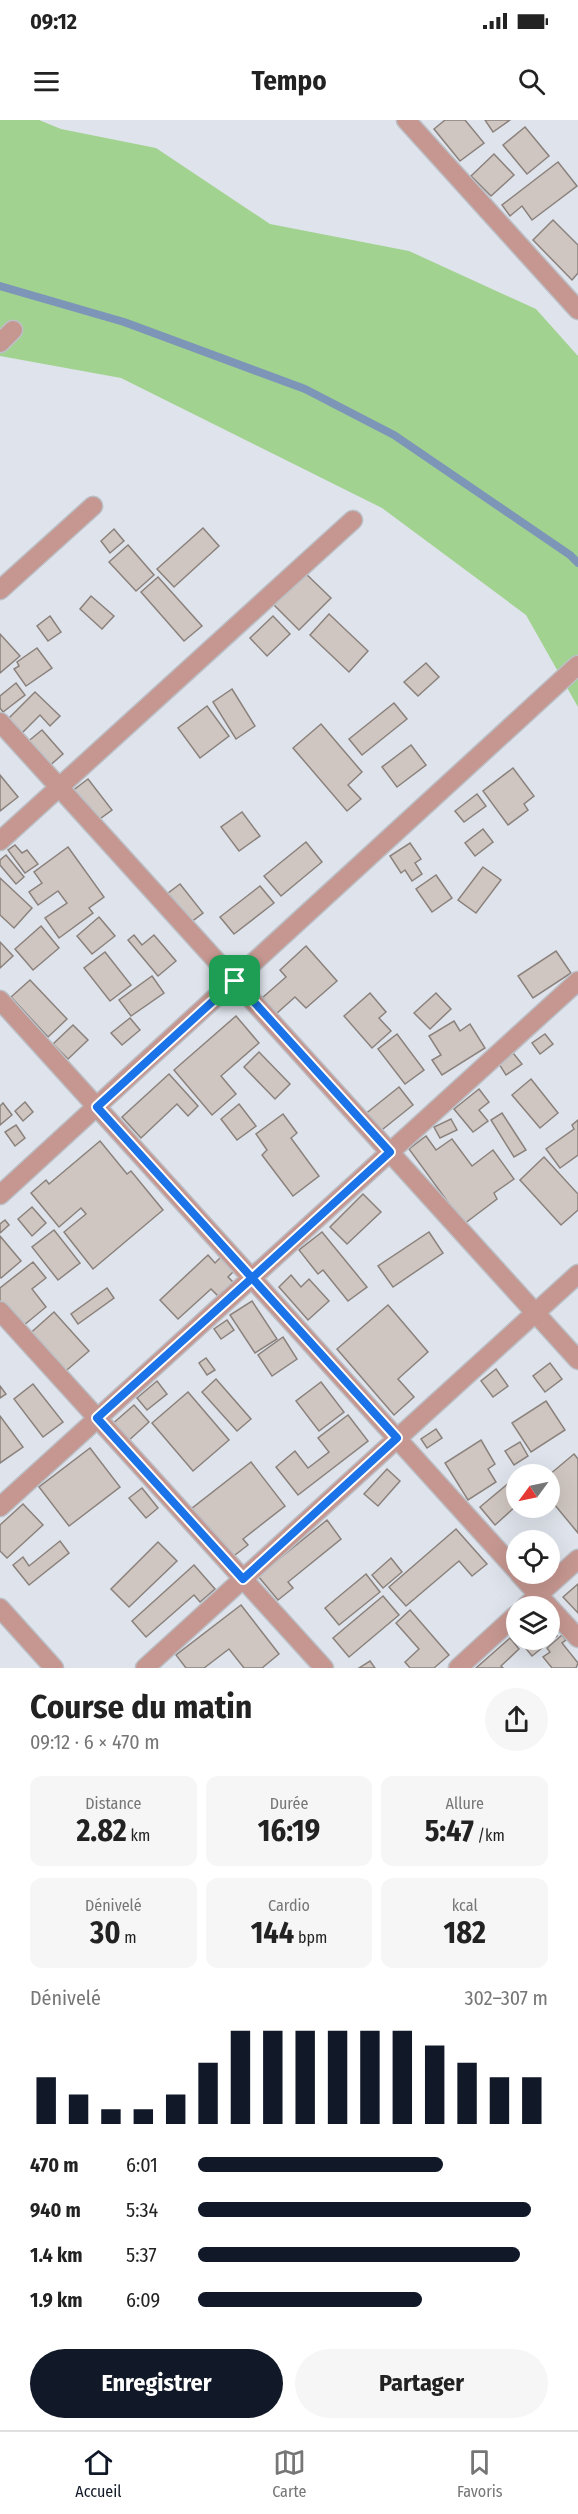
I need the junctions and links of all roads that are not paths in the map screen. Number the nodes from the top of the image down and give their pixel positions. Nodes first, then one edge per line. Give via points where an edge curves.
1 (406, 120) edge
2 (578, 310) edge
3 (93, 506) dead end
4 (353, 520) dead end
5 (0, 590) edge
6 (578, 665) edge
7 (0, 722) edge
8 (59, 787) junction
9 (0, 841) edge
10 (235, 981) junction
11 (578, 981) edge
12 (0, 1000) edge
13 (97, 1107) junction
14 (390, 1152) junction
15 (0, 1195) edge
16 (578, 1274) edge
17 (252, 1278) junction
18 (0, 1311) edge
19 (536, 1313) junction
20 (578, 1360) edge
21 (97, 1418) junction
22 (397, 1438) junction
23 (0, 1507) edge
24 (506, 1559) edge
25 (578, 1559) edge
26 (243, 1579) junction
27 (537, 1596) edge
28 (0, 1608) edge
29 (506, 1624) edge
30 (560, 1624) edge
31 (578, 1638) edge
32 (54, 1668) edge
33 (145, 1668) edge
34 (324, 1668) edge
35 (458, 1668) edge

1 - 2 street
3 - 5 street
4 - 8 street
6 - 10 street
7 - 8 street
8 - 9 street
8 - 10 street
10 - 13 street
10 - 14 street
11 - 14 street
12 - 13 street
13 - 15 street
13 - 17 street
14 - 17 street
14 - 19 street
16 - 19 street
17 - 21 street
17 - 22 street
18 - 21 street
19 - 20 street
19 - 22 street
21 - 23 street
21 - 26 street
22 - 24 street
22 - 26 street
25 - 27 street
26 - 33 street
26 - 34 street
28 - 32 street
29 - 35 street
30 - 31 street

